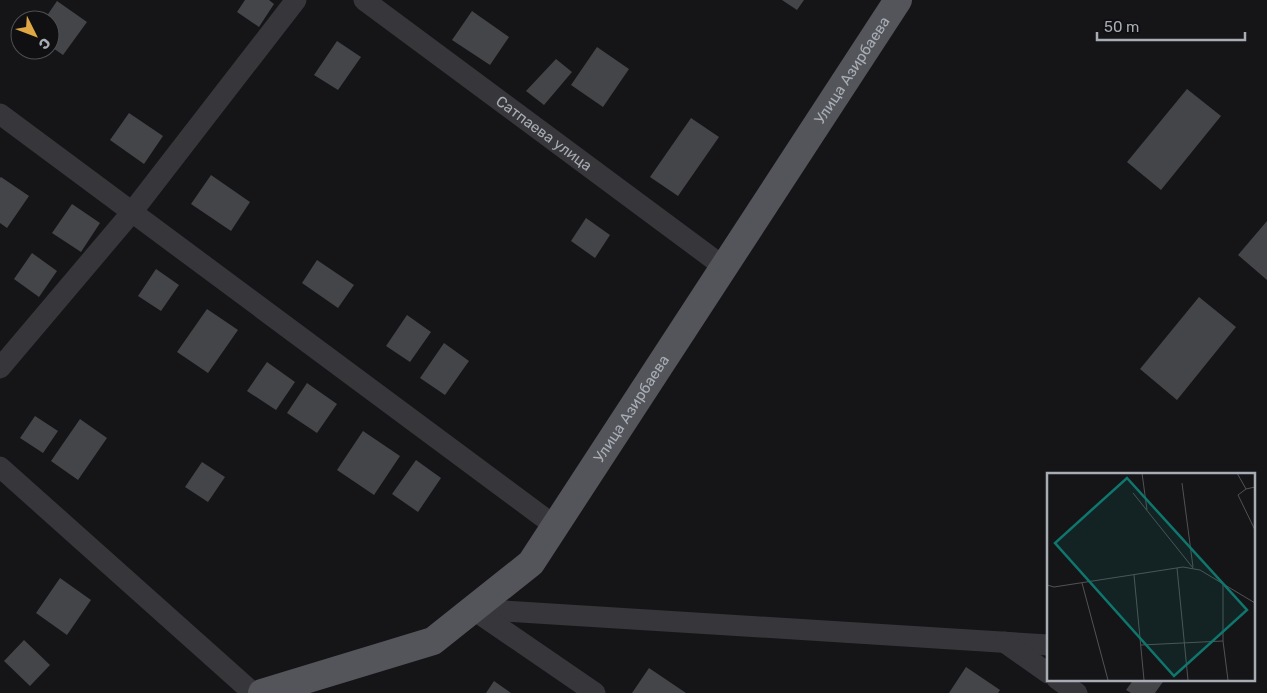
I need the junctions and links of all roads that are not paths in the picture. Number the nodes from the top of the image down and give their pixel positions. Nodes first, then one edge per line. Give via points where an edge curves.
1 (296, 0) edge
2 (364, 0) edge
3 (898, 0) edge
4 (0, 114) edge
5 (132, 212) junction
6 (724, 267) junction
7 (0, 368) edge
8 (0, 467) edge
9 (555, 526) junction
10 (473, 609) junction
11 (1004, 642) junction
12 (1047, 645) edge
13 (1047, 672) edge
14 (1058, 680) edge
15 (253, 693) edge
16 (262, 693) edge
17 (595, 693) edge
18 (1077, 693) edge

1 - 5 street
2 - 6 street, Сатпаева улица
3 - 6 main road, Улица Азирбаева
4 - 5 street
5 - 7 street
5 - 9 street
6 - 9 main road, Улица Азирбаева
8 - 15 street
9 - 10 main road, Улица Азирбаева via 531,563
10 - 11 street
10 - 16 main road, Улица Азирбаева via 433,641
10 - 17 street
11 - 12 street
11 - 13 street
14 - 18 street

